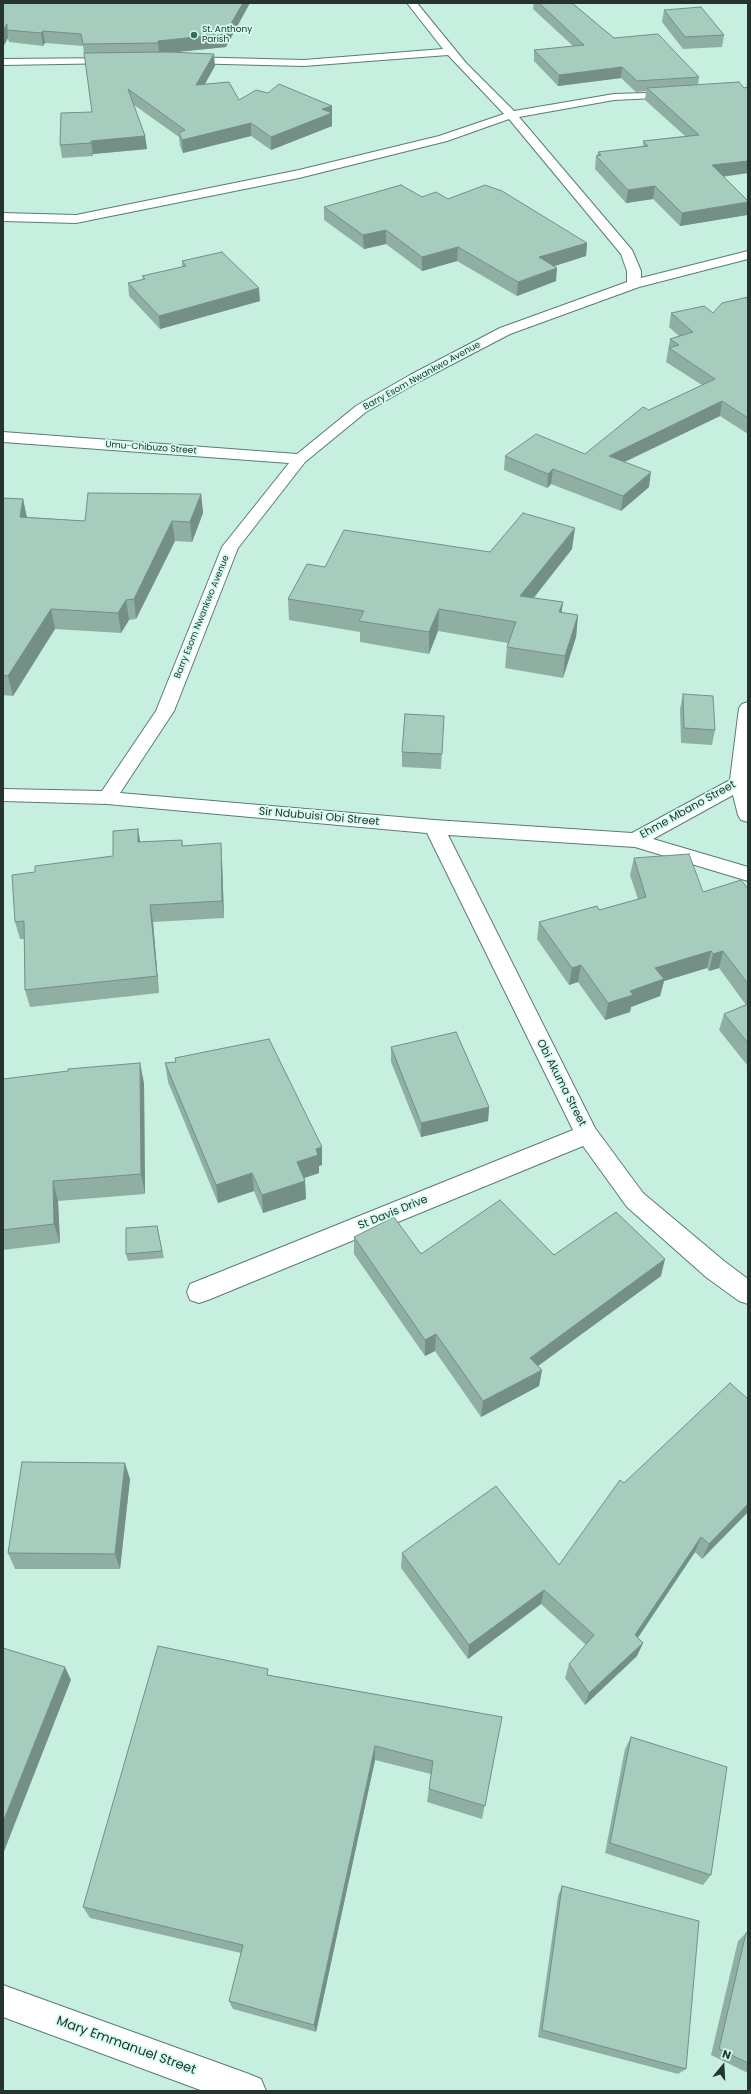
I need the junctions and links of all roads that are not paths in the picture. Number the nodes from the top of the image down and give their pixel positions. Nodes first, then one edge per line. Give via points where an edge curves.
1 (412, 3) edge
2 (452, 51) junction
3 (177, 60) edge
4 (124, 61) edge
5 (3, 62) edge
6 (688, 93) edge
7 (511, 115) junction
8 (3, 217) edge
9 (748, 255) edge
10 (634, 284) junction
11 (3, 437) edge
12 (300, 459) junction
13 (748, 708) edge
14 (739, 783) junction
15 (3, 795) edge
16 (108, 798) junction
17 (748, 815) edge
18 (434, 827) junction
19 (636, 840) junction
20 (748, 874) edge
21 (587, 1134) junction
22 (199, 1292) dead end
23 (748, 1293) edge
24 (3, 2001) edge
25 (249, 2091) edge

1 - 2 street
2 - 3 street via 304,63
2 - 7 street via 462,65
4 - 5 street
6 - 7 street via 614,97
7 - 8 street via 443,139 299,174 152,204 76,219
7 - 10 street via 626,253 634,271
9 - 10 street, Barry Esom Nwankwo Avenue
10 - 12 street, Barry Esom Nwankwo Avenue via 505,331 415,378 361,409
11 - 12 street, Umu-Chibuzo Street
12 - 16 street, Barry Esom Nwankwo Avenue via 230,547 165,711
13 - 14 street, Ehme Mbano Street
14 - 17 street
14 - 19 street, Ehme Mbano Street
15 - 16 street, Sir Ndubuisi Obi Street
16 - 18 street, Sir Ndubuisi Obi Street
18 - 19 street, Sir Ndubuisi Obi Street
18 - 21 street, Obi Akuma Street
19 - 20 street, Sir Ndubuisi Obi Street
21 - 22 street, St Davis Drive
21 - 23 street, Obi Akuma Street via 635,1200
24 - 25 street, Mary Emmanuel Street

